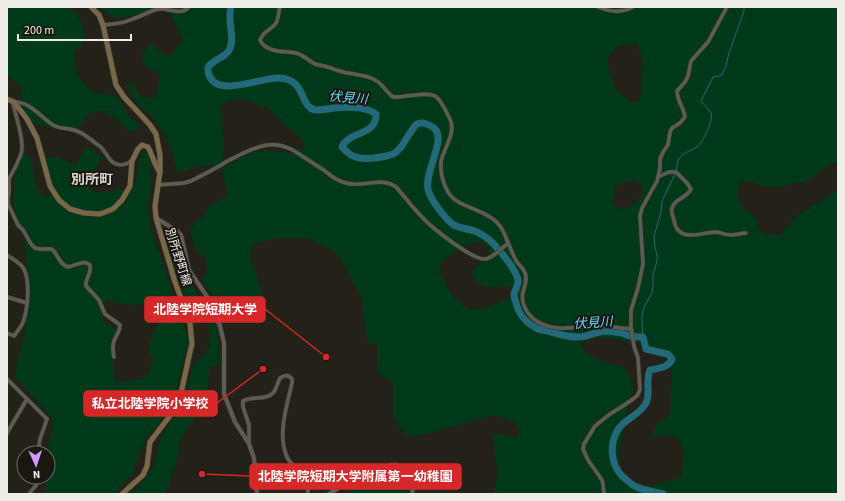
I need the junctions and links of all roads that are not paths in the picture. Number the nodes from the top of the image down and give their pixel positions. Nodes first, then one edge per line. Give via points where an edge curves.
1 (90, 7) edge
2 (189, 7) edge
3 (280, 7) edge
4 (598, 7) edge
5 (633, 7) edge
6 (727, 7) edge
7 (103, 25) junction
8 (9, 100) edge
9 (132, 161) junction
10 (160, 172) junction
11 (658, 177) junction
12 (8, 180) edge
13 (158, 185) junction
14 (156, 218) junction
15 (746, 232) dead end
16 (508, 243) junction
17 (7, 256) edge
18 (7, 297) edge
19 (27, 303) junction
20 (631, 329) junction
21 (7, 333) edge
22 (114, 357) dead end
23 (7, 379) edge
24 (27, 399) junction
25 (7, 433) edge
26 (249, 444) junction
27 (39, 445) edge
28 (36, 485) edge
29 (29, 494) edge
30 (122, 494) edge
31 (257, 494) edge
32 (308, 494) edge
33 (329, 494) edge
34 (413, 494) edge
35 (604, 494) edge

1 - 7 main road via 99,15
2 - 7 street via 182,12 159,9 125,22
3 - 16 street via 277,22 260,40 270,49 296,53 316,64 377,80 393,97 428,94 437,98 451,122 452,131 441,162 447,191 457,202 484,213 494,221 503,230
4 - 5 street via 607,11 627,10
6 - 11 street via 708,42 691,61 688,76 677,91 685,118 670,132 668,145 660,160
7 - 10 main road, 別所野町線 via 116,85 156,134
8 - 9 street via 26,106 56,127 80,132 100,146 114,163 119,165
8 - 9 main road via 27,118 37,138 50,186 59,200 70,209 100,214 113,209 130,186
8 - 12 street via 13,104 22,153
9 - 10 main road via 138,148 146,146
10 - 13 main road, 別所野町線
11 - 15 street via 676,172 691,189 690,193 672,207 675,225 681,233 686,235 718,232 730,235
11 - 20 street via 640,216 644,264 631,310
12 - 22 street via 8,204 31,244 35,248 52,249 61,263 68,267 82,262 90,265 86,286 99,300 105,314 120,326 112,346
13 - 14 main road, 別所野町線
13 - 16 street via 191,181 259,146 287,146 344,183 392,184 423,218 470,254 485,259
14 - 26 street via 181,235 189,270 208,298 216,316 224,343 224,394 235,422
14 - 30 main road, 別所野町線 via 190,323 192,344 180,398 175,409 150,442 147,466 143,475
16 - 20 street via 525,272 522,304 534,319 552,328 598,326
17 - 19 street via 25,270
18 - 19 street
19 - 21 street via 23,323 14,336
20 - 35 street via 638,358 640,390 637,396 595,426 584,444 588,460 602,480
23 - 24 street
24 - 25 street
24 - 27 street via 47,419
26 - 31 street via 254,458
26 - 32 street via 249,425 243,401 272,395 280,378 290,376 292,382 284,419 284,447 290,461 303,474
28 - 29 street
33 - 34 street via 358,476 392,465 403,467 409,474

